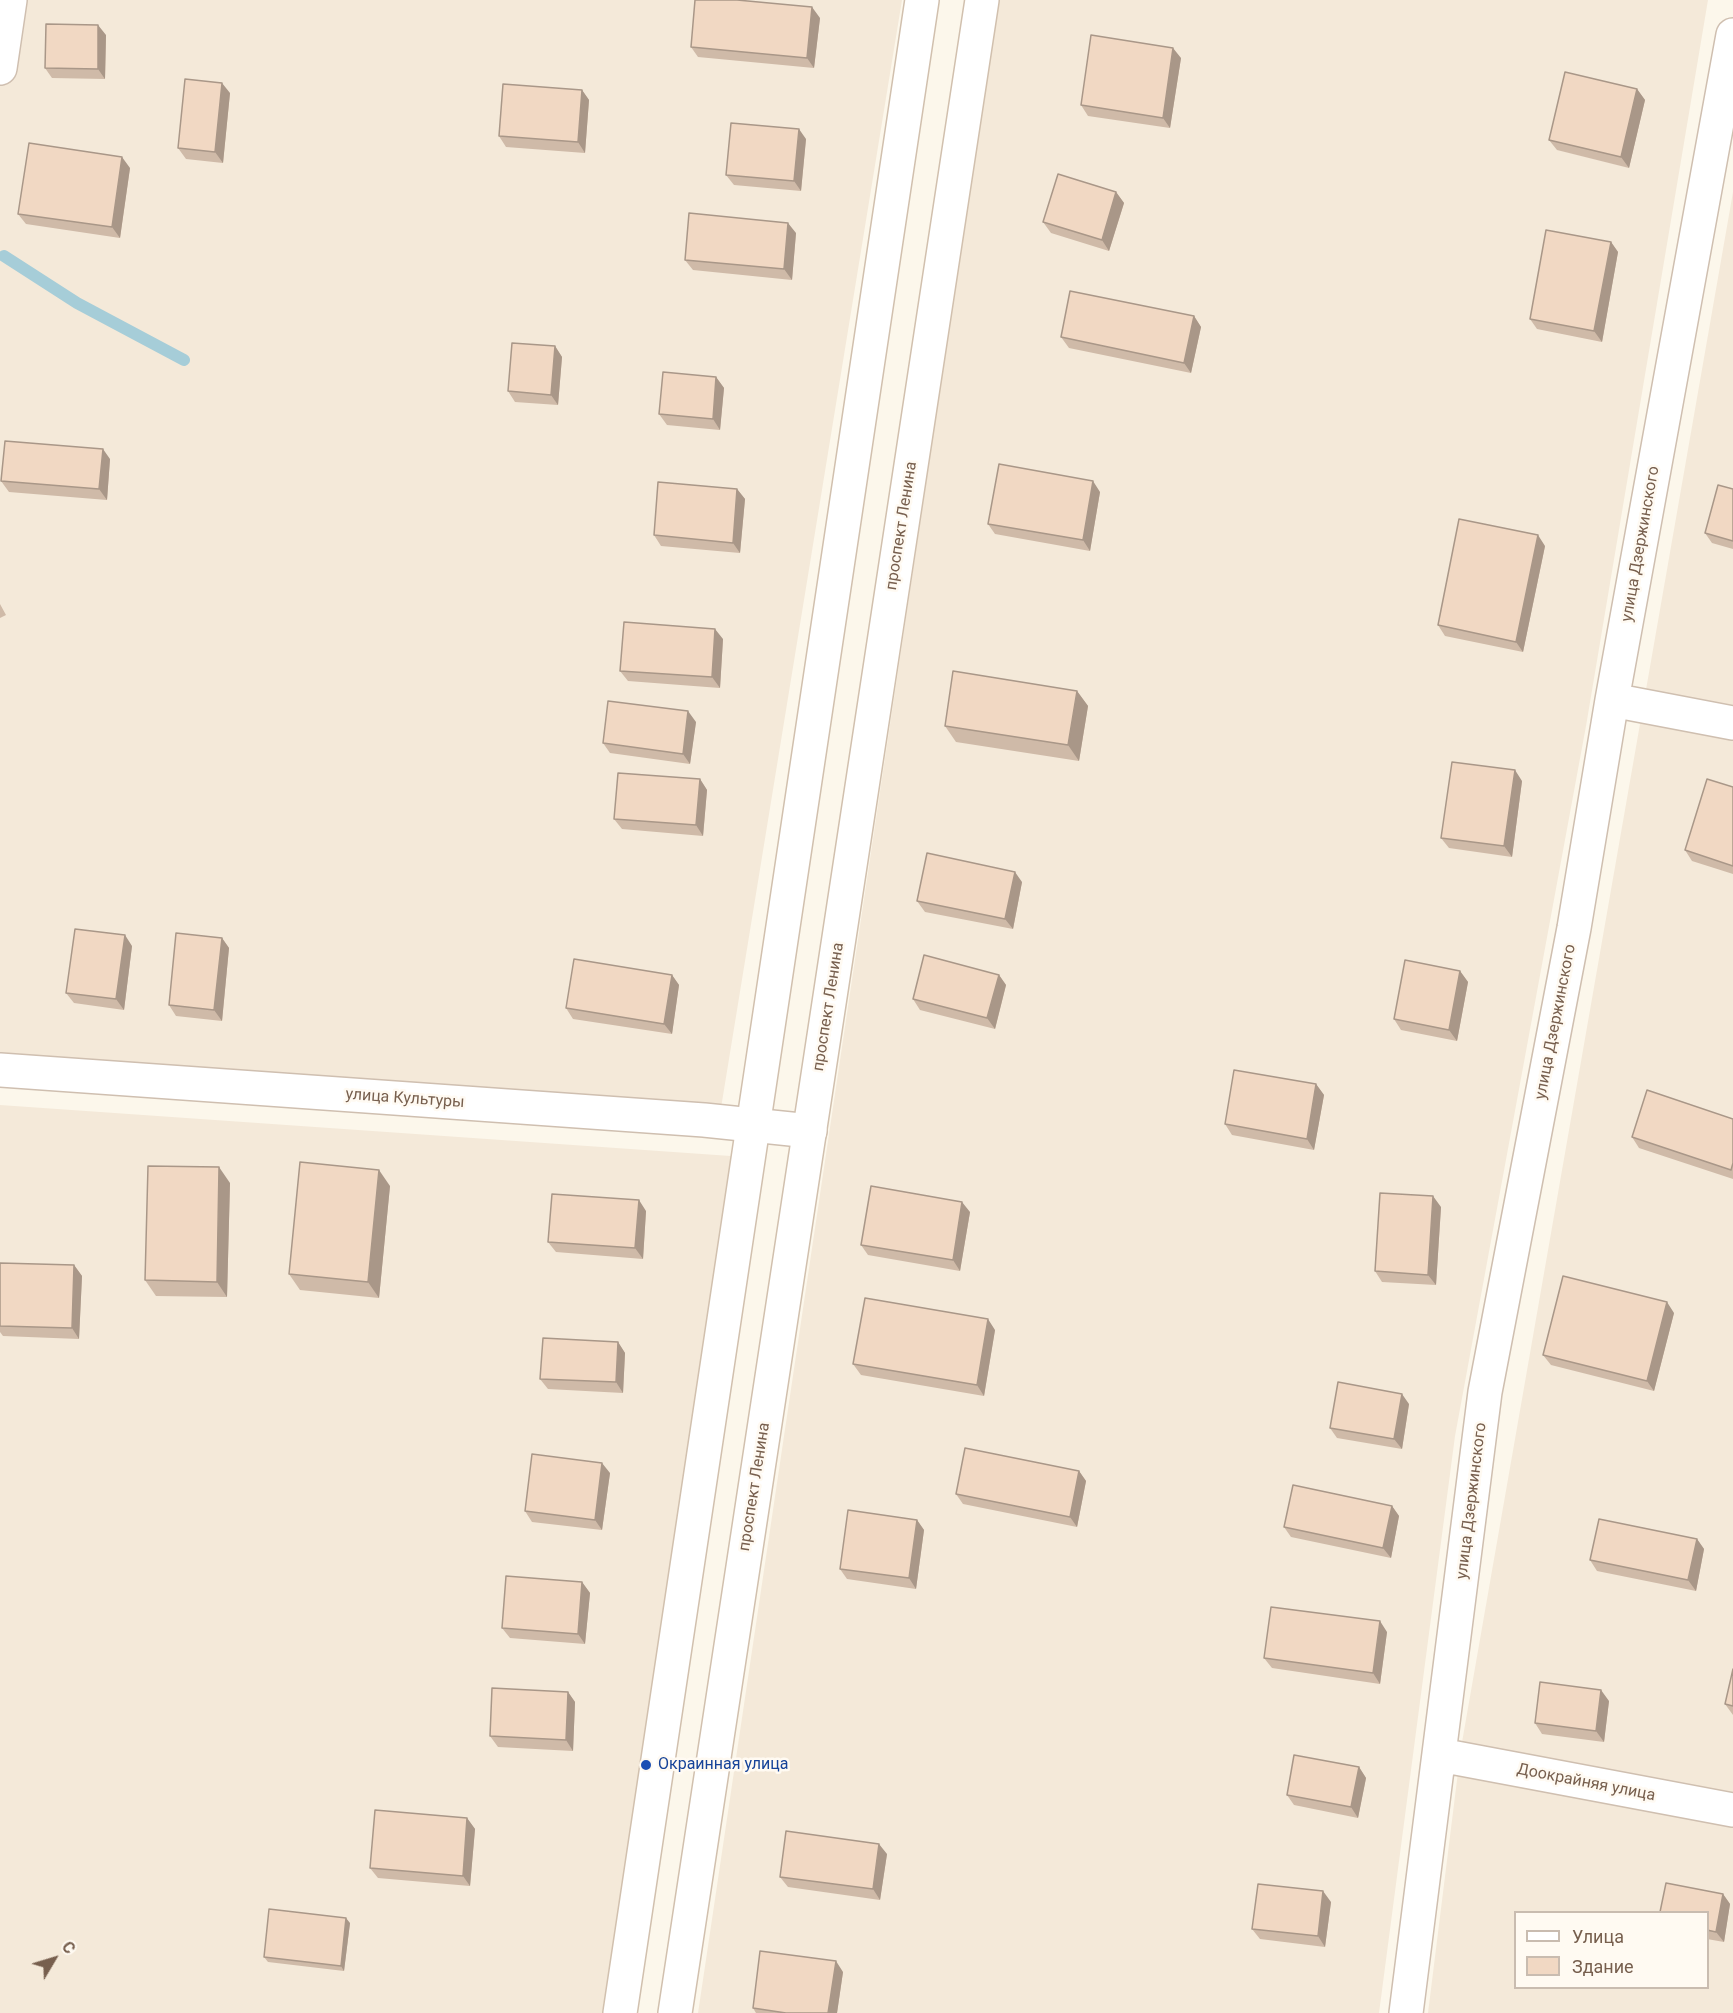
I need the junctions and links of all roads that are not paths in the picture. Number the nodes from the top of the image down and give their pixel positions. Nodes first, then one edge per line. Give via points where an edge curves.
1 (10, 0) edge
2 (922, 0) edge
3 (982, 0) edge
4 (1733, 35) edge
5 (0, 68) edge
6 (1612, 700) junction
7 (1733, 723) edge
8 (0, 1070) edge
9 (753, 1125) junction
10 (810, 1131) junction
11 (1440, 1755) junction
12 (1733, 1810) edge
13 (620, 2013) edge
14 (675, 2013) edge
15 (1406, 2013) edge

1 - 5 main road
2 - 9 main road
3 - 10 main road, проспект Ленина
4 - 6 main road, улица Дзержинского
6 - 7 main road
6 - 11 main road, улица Дзержинского via 1574,928 1485,1392
8 - 9 main road, улица Культуры
9 - 10 main road, улица Культуры
9 - 13 main road
10 - 14 main road, проспект Ленина
11 - 12 main road, Доокрайняя улица
11 - 15 main road, улица Дзержинского

